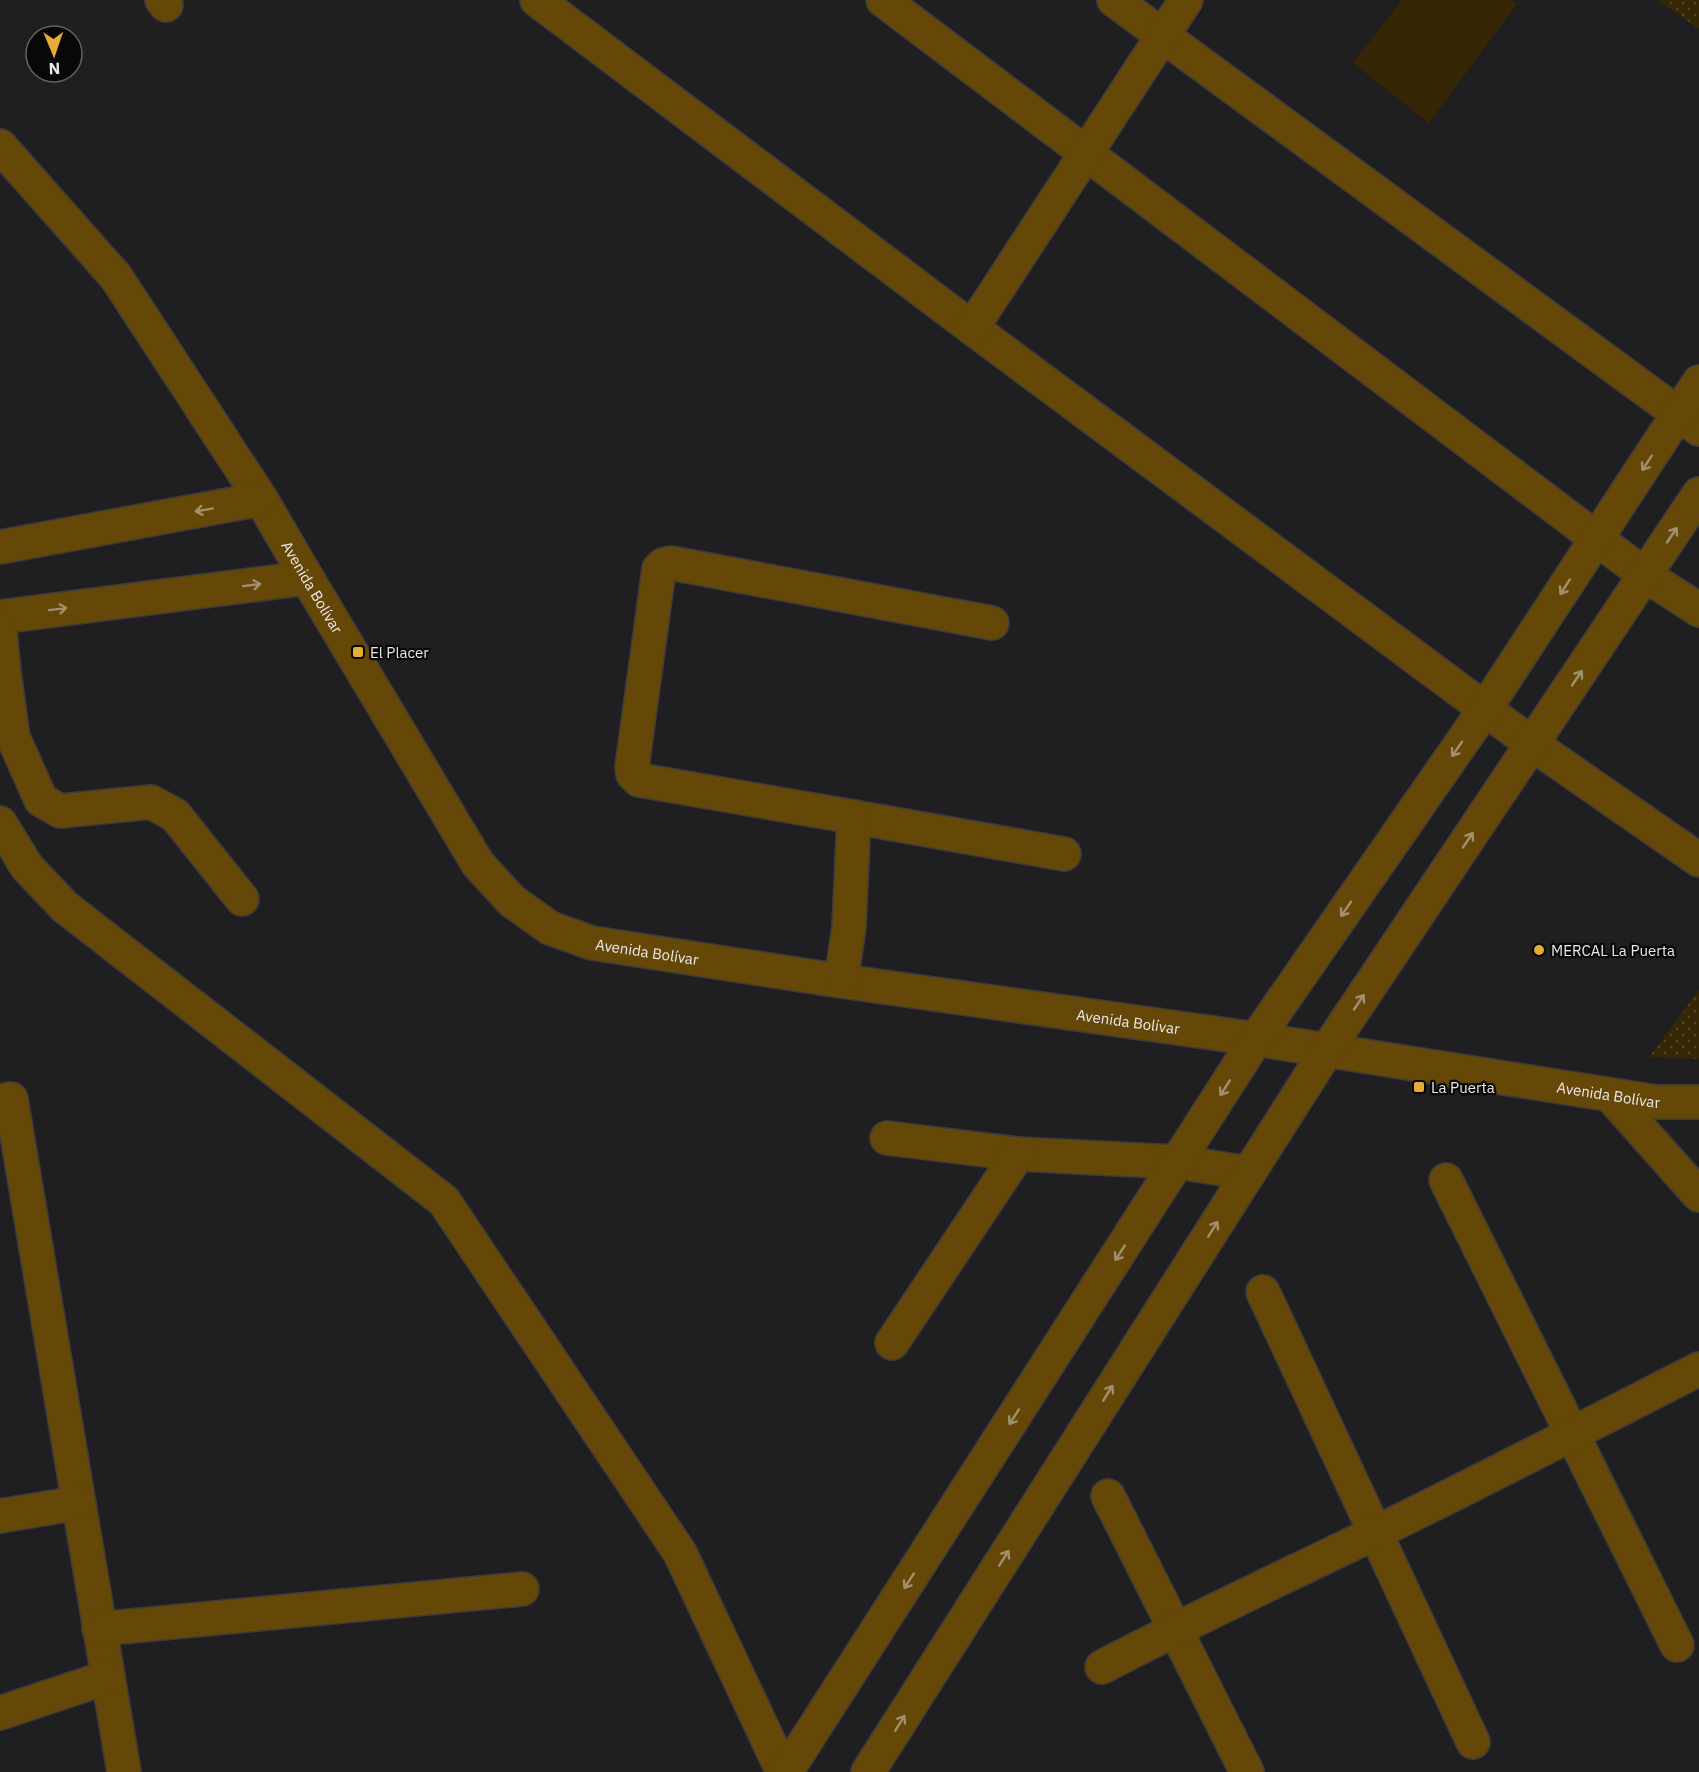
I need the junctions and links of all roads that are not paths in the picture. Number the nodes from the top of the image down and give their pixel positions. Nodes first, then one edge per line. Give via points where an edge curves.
1 (537, 0) edge
2 (883, 0) edge
3 (1114, 0) edge
4 (1186, 0) edge
5 (1162, 36) junction
6 (0, 146) edge
7 (1085, 153) junction
8 (972, 328) junction
9 (1699, 382) edge
10 (1689, 422) edge
11 (1699, 494) edge
12 (261, 499) junction
13 (1597, 538) junction
14 (0, 547) edge
15 (1645, 575) junction
16 (307, 578) junction
17 (1699, 610) edge
18 (0, 617) edge
19 (992, 623) dead end
20 (0, 631) edge
21 (1485, 709) junction
22 (1532, 744) junction
23 (854, 817) junction
24 (0, 823) edge
25 (1064, 854) dead end
26 (1699, 860) edge
27 (242, 899) dead end
28 (841, 981) junction
29 (1256, 1039) junction
30 (1327, 1050) junction
31 (1610, 1095) junction
32 (0, 1101) edge
33 (1699, 1102) edge
34 (887, 1138) dead end
35 (1018, 1154) junction
36 (1178, 1162) junction
37 (1248, 1173) junction
38 (1446, 1180) dead end
39 (1699, 1195) edge
40 (1263, 1292) dead end
41 (892, 1342) dead end
42 (1699, 1369) edge
43 (1572, 1435) junction
44 (1108, 1496) dead end
45 (78, 1503) junction
46 (0, 1516) edge
47 (1376, 1532) junction
48 (522, 1589) dead end
49 (99, 1629) junction
50 (1174, 1629) junction
51 (1677, 1644) dead end
52 (1102, 1667) dead end
53 (108, 1677) junction
54 (0, 1713) edge
55 (1473, 1742) dead end
56 (124, 1772) edge
57 (785, 1772) edge
58 (868, 1772) edge
59 (1247, 1772) edge

1 - 8 street
2 - 7 street
3 - 5 street
4 - 5 street
5 - 7 street
5 - 10 street
6 - 12 street, Avenida Bolívar via 116,277
7 - 8 street
7 - 13 street
8 - 21 street
9 - 10 street
10 -> 13 street
15 -> 11 street
12 -> 14 street
12 - 16 street, Avenida Bolívar
13 - 15 street
13 -> 21 street
15 - 17 street
22 -> 15 street
18 -> 16 street
16 - 28 street, Avenida Bolívar via 478,864 512,901 550,928 592,943
19 - 23 street via 670,563 659,569 633,774 639,780
20 - 27 street via 13,737 41,800 60,811 151,802 175,815
21 - 22 street
21 -> 29 street
22 - 26 street
30 -> 22 street
23 - 25 street
23 - 28 street via 849,927
24 - 57 street via 27,867 65,907 444,1201 680,1553
28 - 29 street, Avenida Bolívar
29 - 30 street, Avenida Bolívar
29 -> 36 street
30 - 31 street, Avenida Bolívar
30 - 37 street
31 - 33 street, Avenida Bolívar via 1657,1102
31 - 39 street
32 - 45 street via 10,1099
34 - 35 street
35 - 36 street
35 - 41 street
36 - 37 street
36 -> 57 street
58 -> 37 street
38 - 43 street
40 - 47 street
42 - 43 street
43 - 47 street
43 - 51 street
44 - 50 street
45 - 46 street
45 - 49 street
47 - 50 street
47 - 55 street
48 - 49 street
49 - 53 street
50 - 52 street
50 - 59 street
53 - 54 street
53 - 56 street

